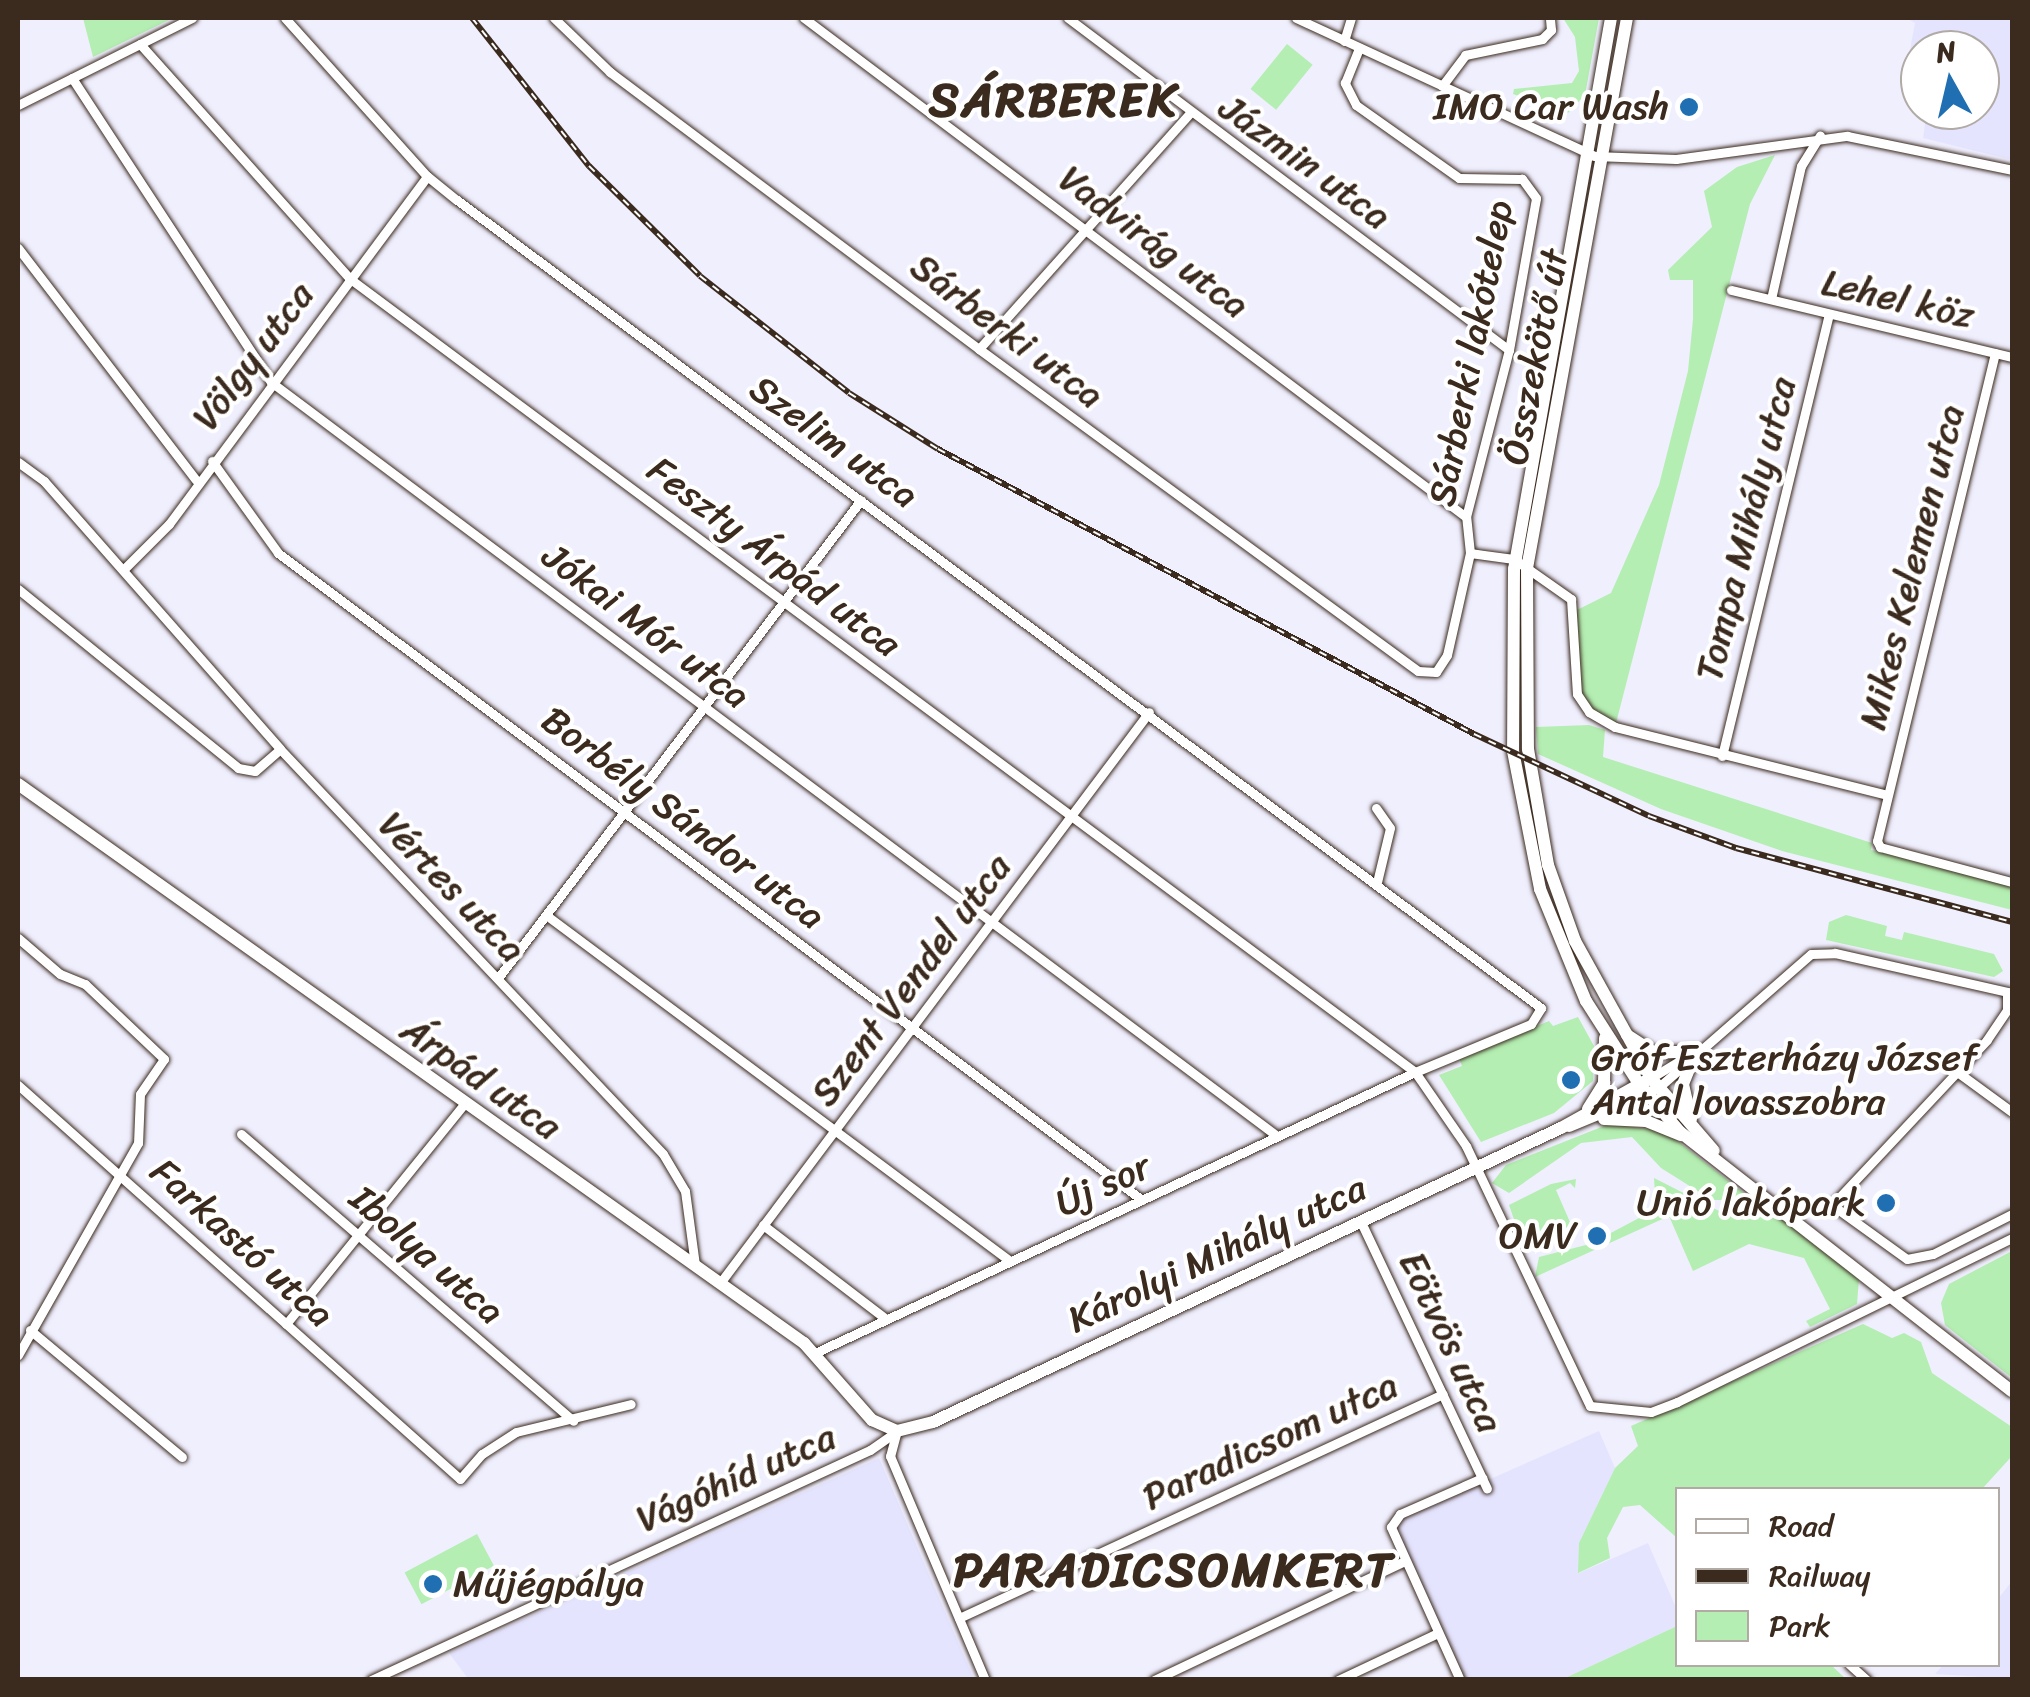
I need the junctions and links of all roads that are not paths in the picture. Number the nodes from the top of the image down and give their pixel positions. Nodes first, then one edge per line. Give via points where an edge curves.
1 (192, 18) edge
2 (285, 18) edge
3 (554, 18) edge
4 (804, 18) edge
5 (1068, 18) edge
6 (1296, 18) edge
7 (1351, 18) edge
8 (1550, 18) edge
9 (1611, 18) edge
10 (1627, 18) edge
11 (1344, 41) junction
12 (140, 44) junction
13 (1359, 48) junction
14 (72, 78) junction
15 (1442, 86) junction
16 (18, 105) edge
17 (1190, 114) junction
18 (1820, 136) junction
19 (1584, 153) junction
20 (1603, 158) junction
21 (2012, 170) edge
22 (427, 176) junction
23 (1086, 228) junction
24 (18, 248) edge
25 (348, 278) junction
26 (1731, 290) dead end
27 (1771, 299) junction
28 (1829, 315) junction
29 (979, 349) junction
30 (1509, 350) junction
31 (1995, 353) junction
32 (2012, 357) edge
33 (271, 382) junction
34 (212, 461) junction
35 (18, 462) edge
36 (196, 480) junction
37 (860, 500) junction
38 (1466, 517) junction
39 (1470, 552) junction
40 (1514, 558) junction
41 (1527, 568) junction
42 (124, 570) junction
43 (18, 589) edge
44 (783, 602) junction
45 (1436, 672) joint
46 (704, 707) junction
47 (1150, 712) junction
48 (280, 749) junction
49 (1722, 756) junction
50 (18, 784) edge
51 (1888, 795) junction
52 (1376, 808) dead end
53 (624, 811) junction
54 (1072, 816) junction
55 (1378, 882) junction
56 (2012, 882) edge
57 (546, 915) junction
58 (992, 922) junction
59 (18, 938) edge
60 (498, 978) junction
61 (2010, 992) edge
62 (1541, 1008) joint
63 (913, 1027) junction
64 (1611, 1030) junction
65 (1696, 1051) junction
66 (1956, 1071) junction
67 (1415, 1072) junction
68 (18, 1085) edge
69 (1649, 1086) junction
70 (465, 1103) junction
71 (2012, 1112) edge
72 (1589, 1116) junction
73 (836, 1130) junction
74 (1690, 1132) junction
75 (241, 1134) dead end
76 (1277, 1136) junction
77 (1475, 1166) junction
78 (120, 1172) junction
79 (1142, 1200) junction
80 (2012, 1214) edge
81 (1360, 1220) junction
82 (764, 1226) junction
83 (358, 1235) junction
84 (2012, 1238) edge
85 (1010, 1262) junction
86 (696, 1265) junction
87 (720, 1283) junction
88 (1896, 1297) junction
89 (886, 1320) junction
90 (286, 1324) junction
91 (30, 1330) junction
92 (817, 1352) junction
93 (18, 1355) edge
94 (2012, 1391) edge
95 (1443, 1394) junction
96 (631, 1404) dead end
97 (573, 1422) junction
98 (897, 1432) junction
99 (182, 1457) dead end
100 (1482, 1478) junction
101 (1487, 1489) dead end
102 (1403, 1562) junction
103 (959, 1618) junction
104 (1438, 1632) junction
105 (371, 1680) edge
106 (984, 1680) edge
107 (1154, 1680) edge
108 (1338, 1680) edge
109 (1460, 1680) edge

1 - 12 street
2 - 22 street, Szelim utca
3 - 29 street, Sárberki utca via 610,72
4 - 23 street, Vadvirág utca
5 - 17 street, Jázmin utca
6 - 11 street
7 - 11 street
8 - 15 street via 1551,30 1542,39 1464,54
9 - 19 street, Összekötő út
10 - 20 street, Összekötő út
11 - 13 street
12 - 14 street
12 - 25 street, Feszty Árpád utca
13 - 15 street
13 - 30 street, Sárberki lakótelep via 1345,83 1356,106 1460,178 1522,179 1534,190 1537,208
14 - 16 street
14 - 33 street, Jókai Mór utca
15 - 19 street
17 - 23 street
17 - 30 street, Jázmin utca
18 - 20 street via 1676,159
18 - 21 street via 1872,140
18 - 27 street, Lehel köz via 1801,166
19 - 20 street
19 - 40 street, Összekötő út
20 - 41 street, Összekötő út
22 - 25 street, Völgy utca
22 - 37 street, Szelim utca
23 - 29 street
23 - 38 street, Vadvirág utca
24 - 36 street
25 - 33 street, Völgy utca
25 - 44 street, Feszty Árpád utca
26 - 27 street, Lehel köz
27 - 28 street, Lehel köz
28 - 31 street, Lehel köz
28 - 49 street, Tompa Mihály utca
29 - 45 street, Sárberki utca via 1418,671
30 - 38 street, Sárberki lakótelep
31 - 32 street, Lehel köz
31 - 51 street, Mikes Kelemen utca
33 - 34 street, Völgy utca
33 - 46 street, Jókai Mór utca
34 - 36 street, Völgy utca
34 - 53 street, Borbély Sándor utca via 278,553
35 - 42 street, Vértes utca via 44,481
36 - 42 street, Völgy utca via 168,524
37 - 44 street
37 - 47 street, Szelim utca
38 - 39 street, Sárberki lakótelep
39 - 40 street
39 - 45 street, Sárberki lakótelep via 1447,655
40 - 41 street
40 - 64 street, Összekötő út via 1511,712 1521,806 1553,929
41 - 49 street via 1571,600 1577,624 1574,682 1582,704 1614,728
41 - 64 street, Összekötő út via 1526,714 1539,818 1559,901
42 - 48 street, Vértes utca
43 - 48 street via 238,768 254,771
44 - 46 street
44 - 54 street, Feszty Árpád utca
46 - 53 street
46 - 58 street, Jókai Mór utca
47 - 54 street, Szent Vendel utca
47 - 55 street, Szelim utca
48 - 60 street, Vértes utca
49 - 51 street
50 - 70 street, Árpád utca
51 - 56 street, Mikes Kelemen utca via 1880,847
52 - 55 street via 1390,828
53 - 57 street
53 - 63 street, Borbély Sándor utca
54 - 58 street, Szent Vendel utca
54 - 67 street, Feszty Árpád utca
55 - 62 street, Szelim utca
57 - 60 street
57 - 73 street
58 - 63 street, Szent Vendel utca
58 - 76 street, Jókai Mór utca
59 - 78 street via 60,974 85,984 164,1059 140,1094 141,1134
60 - 86 street, Vértes utca via 674,1170 691,1216
61 - 65 street via 1836,953 1812,954
61 - 66 street via 2007,1010
62 - 67 street, Új sor via 1530,1024
63 - 73 street, Szent Vendel utca
63 - 79 street, Borbély Sándor utca
64 - 65 street via 1656,1053
64 - 69 street, Összekötő út
64 - 72 street via 1604,1083
65 - 69 street
65 - 74 street via 1683,1084
66 - 71 street
66 - 80 street via 1832,1205 1908,1259 1934,1254
67 - 76 street, Új sor
67 - 77 street, Feszty Árpád utca via 1457,1128
68 - 78 street, Farkastó utca
69 - 72 street, Károlyi Mihály utca
69 - 74 street, Összekötő út
70 - 83 street
70 - 86 street, Árpád utca
72 - 74 street
72 - 77 street, Károlyi Mihály utca
73 - 82 street, Szent Vendel utca
73 - 85 street
74 - 88 street
75 - 83 street, Ibolya utca
76 - 79 street, Új sor
77 - 81 street, Károlyi Mihály utca
77 - 88 street, Feszty Árpád utca via 1590,1406 1651,1412
78 - 90 street, Farkastó utca
78 - 91 street
79 - 85 street, Új sor
81 - 95 street, Eötvös utca
81 - 98 street, Károlyi Mihály utca via 933,1422
82 - 87 street, Szent Vendel utca
82 - 89 street
83 - 90 street
83 - 97 street, Ibolya utca
84 - 88 street
85 - 89 street, Új sor
86 - 87 street, Árpád utca
87 - 92 street, Árpád utca
88 - 94 street
89 - 92 street, Új sor
90 - 97 street, Farkastó utca via 460,1480 516,1432
91 - 93 street
91 - 99 street
92 - 98 street, Árpád utca via 872,1420
95 - 100 street, Eötvös utca
95 - 103 street, Paradicsom utca
96 - 97 street
98 - 103 street via 890,1456
98 - 105 street, Vágóhíd utca
100 - 101 street, Eötvös utca
100 - 102 street via 1392,1521
102 - 104 street
102 - 107 street
103 - 106 street
104 - 108 street
104 - 109 street

